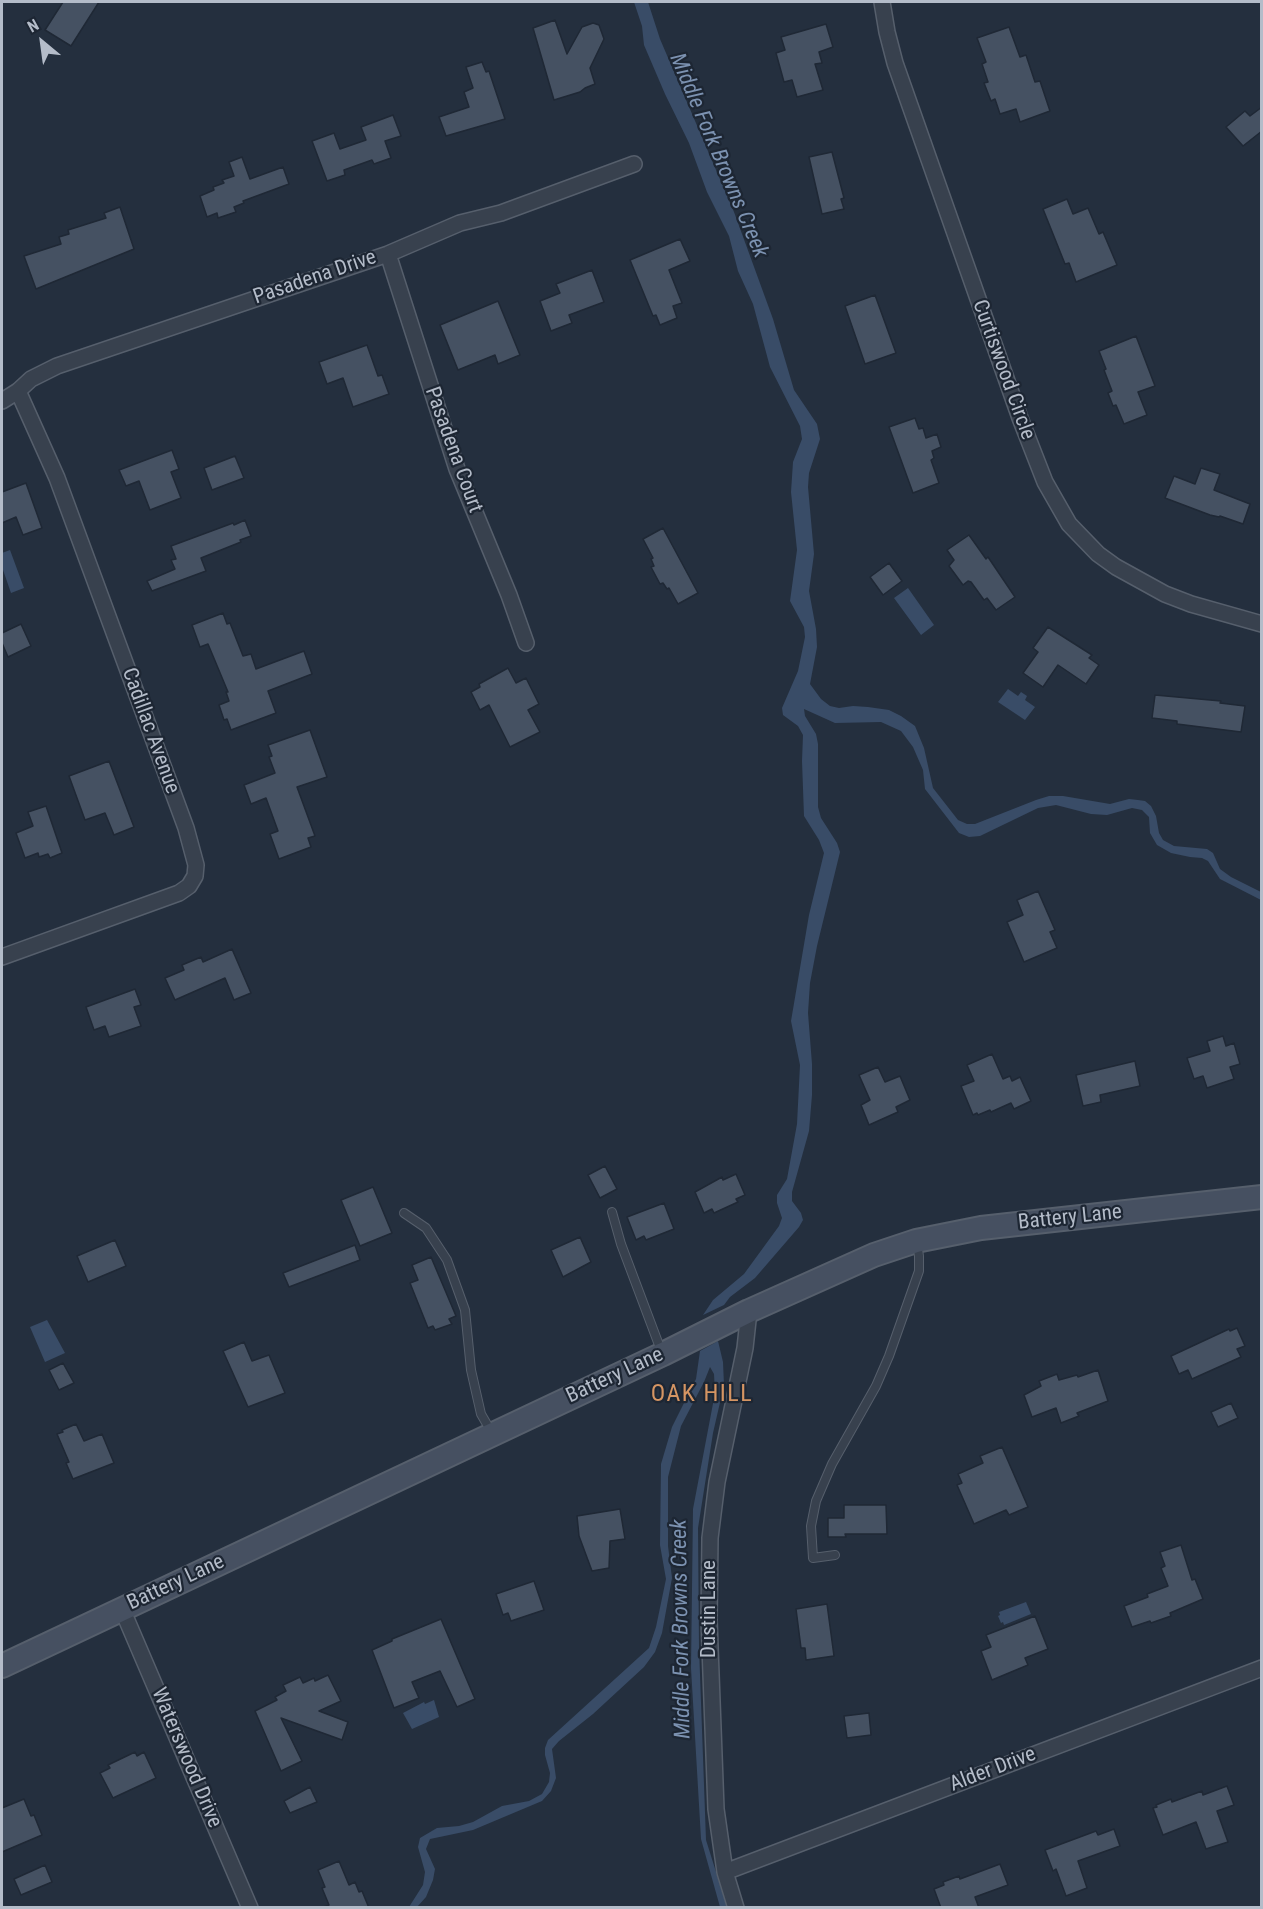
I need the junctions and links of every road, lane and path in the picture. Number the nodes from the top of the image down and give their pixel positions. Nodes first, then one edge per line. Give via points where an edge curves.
1 (882, 2) edge
2 (634, 164) dead end
3 (388, 254) junction
4 (18, 391) junction
5 (2, 401) edge
6 (1262, 624) edge
7 (526, 643) dead end
8 (2, 957) edge
9 (1262, 1197) edge
10 (612, 1212) dead end
11 (404, 1213) dead end
12 (916, 1241) junction
13 (749, 1311) junction
14 (663, 1354) junction
15 (493, 1434) junction
16 (835, 1555) dead end
17 (122, 1609) junction
18 (2, 1666) edge
19 (1262, 1668) edge
20 (725, 1872) junction
21 (250, 1908) edge
22 (736, 1908) edge

1 - 6 street, Curtiswood Circle via 895,63 1020,418 1045,482 1069,524 1098,554 1157,590
2 - 3 street, Pasadena Drive via 501,213 460,223
3 - 4 street, Pasadena Drive via 57,366 31,379
3 - 7 street, Pasadena Court via 457,470
4 - 5 street, Pasadena Drive
4 - 8 street, Cadillac Avenue via 57,478 186,828 196,865 189,886 179,893
9 - 12 main road, Battery Lane via 1014,1224
10 - 14 lane
11 - 15 lane via 426,1228 447,1260 465,1310 471,1370 481,1414
12 - 13 main road, Battery Lane via 840,1268
12 - 16 lane via 918,1270 889,1356 832,1464 814,1507 813,1558
13 - 14 main road, Battery Lane
13 - 20 street, Dustin Lane via 710,1538 713,1746
14 - 15 main road, Battery Lane
15 - 17 main road, Battery Lane
17 - 18 main road, Battery Lane
17 - 21 street, Waterswood Drive
19 - 20 street, Alder Drive
20 - 22 street, Dustin Lane

